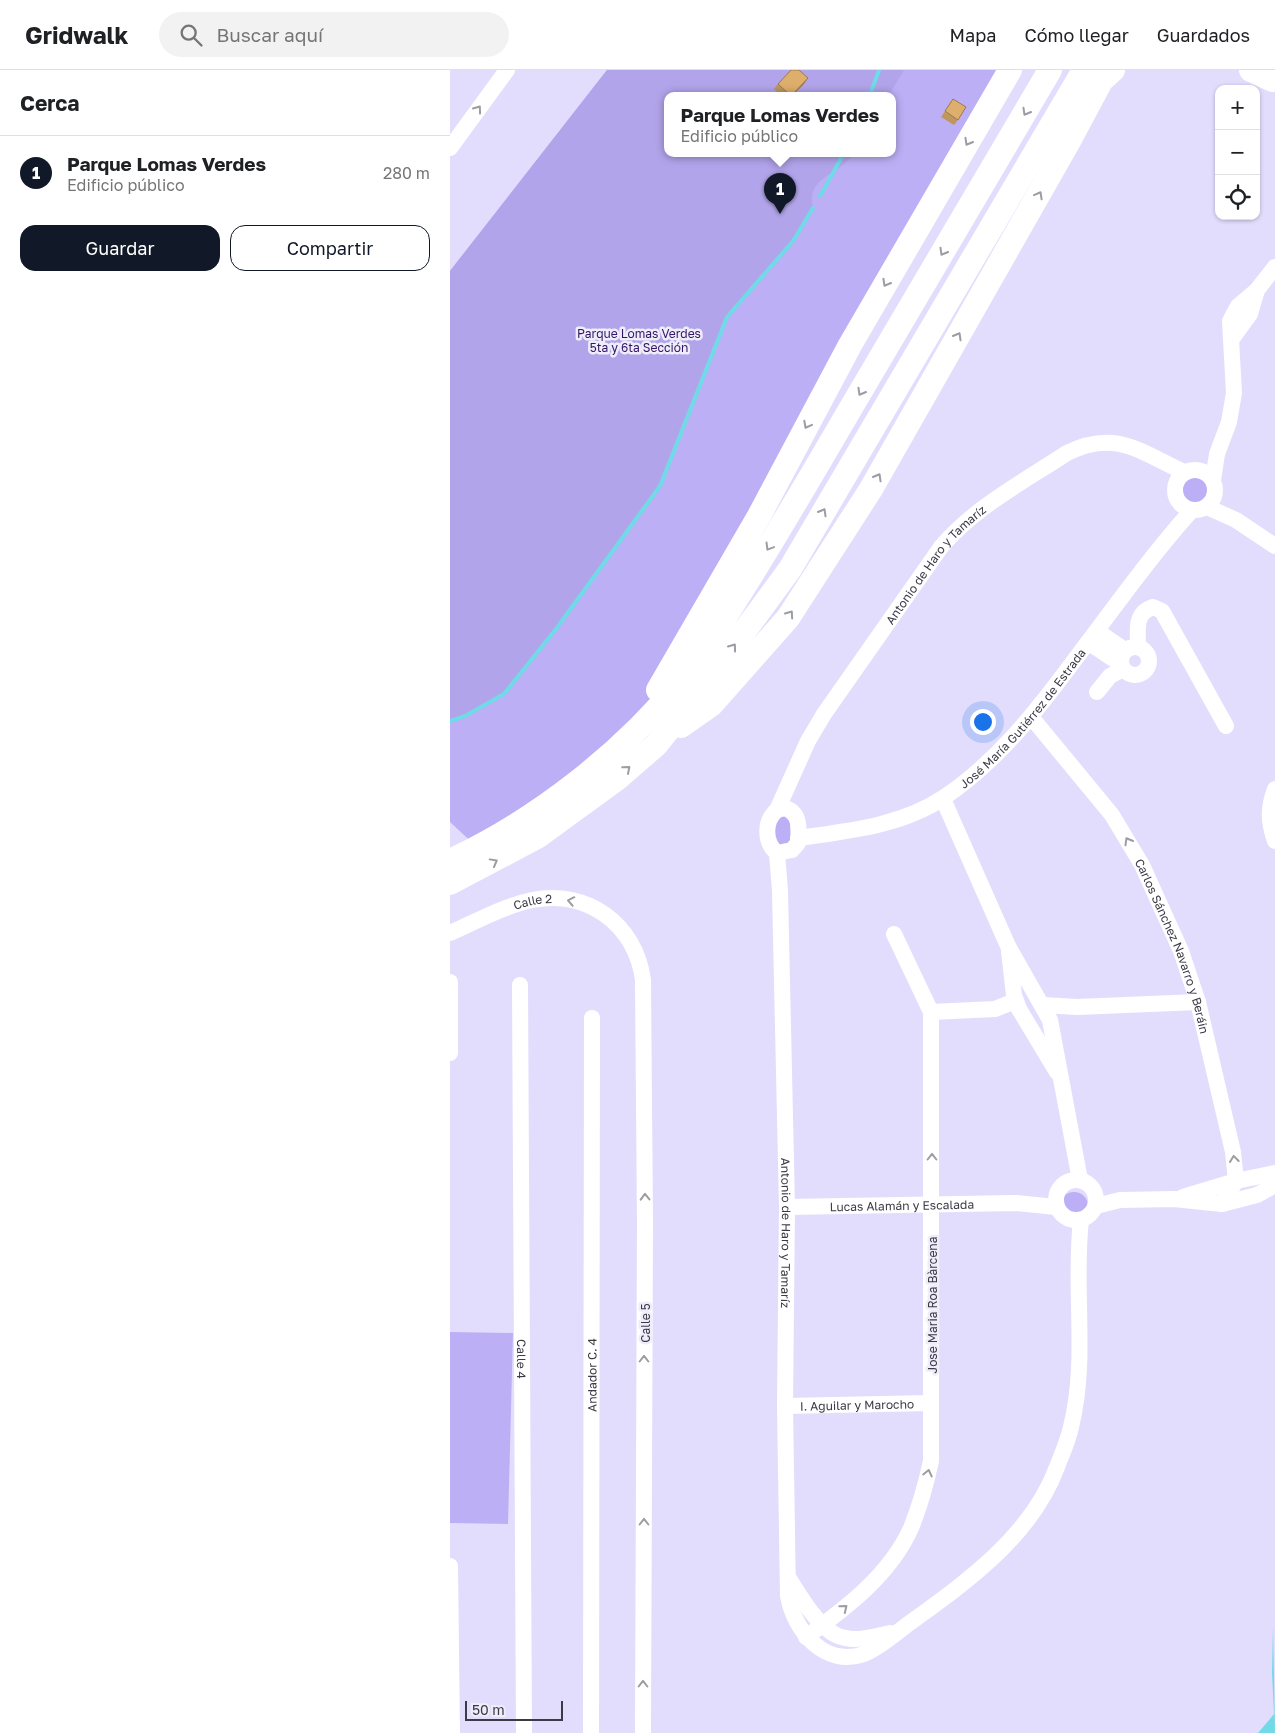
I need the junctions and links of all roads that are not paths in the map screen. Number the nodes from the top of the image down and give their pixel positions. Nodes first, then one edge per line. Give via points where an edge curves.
1 (507, 70) edge
2 (1010, 70) edge
3 (1050, 70) edge
4 (1084, 70) edge
5 (1113, 70) edge
6 (1251, 70) edge
7 (1274, 80) dead end
8 (450, 148) edge
9 (1275, 267) edge
10 (1217, 454) junction
11 (1186, 476) junction
12 (1214, 485) junction
13 (1193, 507) junction
14 (1236, 520) junction
15 (1275, 546) edge
16 (1093, 636) junction
17 (1127, 658) junction
18 (1097, 692) dead end
19 (1032, 718) junction
20 (638, 726) junction
21 (1226, 726) dead end
22 (656, 745) junction
23 (1275, 789) edge
24 (943, 799) junction
25 (783, 810) junction
26 (798, 831) junction
27 (1275, 841) edge
28 (782, 853) junction
29 (450, 861) edge
30 (450, 883) edge
31 (615, 921) joint
32 (450, 933) edge
33 (894, 934) dead end
34 (1008, 946) junction
35 (450, 982) edge
36 (520, 985) dead end
37 (1034, 989) junction
38 (1015, 998) junction
39 (1198, 1002) junction
40 (1043, 1005) junction
41 (1077, 1007) junction
42 (995, 1009) junction
43 (931, 1012) junction
44 (592, 1018) dead end
45 (1024, 1018) junction
46 (1051, 1024) junction
47 (1034, 1035) junction
48 (450, 1053) edge
49 (1064, 1085) junction
50 (1275, 1172) edge
51 (1075, 1180) junction
52 (1236, 1181) junction
53 (1275, 1185) edge
54 (1095, 1199) junction
55 (1174, 1199) junction
56 (1222, 1204) junction
57 (933, 1205) junction
58 (787, 1207) junction
59 (1065, 1210) junction
60 (931, 1403) junction
61 (785, 1406) junction
62 (450, 1566) edge
63 (787, 1575) junction
64 (824, 1624) junction
65 (902, 1629) junction
66 (806, 1637) junction
67 (452, 1733) edge
68 (524, 1733) edge
69 (591, 1733) edge
70 (643, 1733) edge

8 -> 1 street
2 -> 20 highway via 850,344 759,516
3 -> 20 highway via 768,548 685,676
22 -> 4 highway via 790,569
22 -> 5 highway via 711,705 788,618 871,489 1101,81
6 - 7 highway
9 - 10 street via 1257,290 1250,314 1231,340 1234,393 1229,422
10 - 11 street
10 - 12 street
11 - 12 street via 1208,474
11 - 13 street via 1176,498
11 - 25 street, Antonio de Haro y Tamaríz via 1125,444 1101,442 1084,445 1067,453 956,529 824,714 788,786
12 - 13 street via 1213,499
12 - 14 street
13 - 14 street
13 - 16 street, José María Gutiérrez de Estrada via 1164,540
14 - 15 street
16 - 17 street
16 - 19 street, José María Gutiérrez de Estrada
17 - 18 street
17 - 21 street via 1138,618 1153,607 1162,611
19 - 24 street, José María Gutiérrez de Estrada via 986,764
39 -> 19 street, Carlos Sánchez Navarro y Beráin via 1181,951 1137,856 1112,815
20 - 29 highway via 566,791 522,822
30 -> 22 highway via 537,837 618,778
23 - 27 street via 1268,820
24 - 26 street, José María Gutiérrez de Estrada via 905,816 866,828 835,833
24 - 34 street
25 - 26 street via 798,819
25 - 28 street via 771,815 767,831 769,844
26 - 28 street via 796,847
28 - 58 street, Antonio de Haro y Tamaríz via 780,891
31 -> 32 street, Calle 2 via 584,904 556,898 507,907
70 -> 31 street, Calle 5 via 643,980 634,945
33 - 43 street, Jose Maria Roa Bàrcena
34 - 37 street
34 - 38 street
35 - 48 street
36 - 68 street, Calle 4
37 - 38 street via 1023,987
37 - 40 street
38 - 42 street
38 - 45 street
39 - 41 street
52 -> 39 street, Carlos Sánchez Navarro y Beráin via 1233,1152
40 - 41 street
40 - 46 street
41 - 46 street
42 - 43 street
42 - 45 street
57 -> 43 street, Jose Maria Roa Bàrcena
44 - 69 street, Andador C. 4
45 - 47 street
46 - 47 street via 1045,1035
46 - 49 street
47 - 49 street
49 - 51 street
50 - 52 street
51 - 54 street via 1086,1182
51 - 59 street via 1057,1190
52 - 55 street
52 - 56 street
53 - 56 street via 1257,1195
54 - 55 street
54 - 59 street via 1088,1216
55 - 56 street
57 - 58 street, Lucas Alamán y Escalada
57 - 59 street, Lucas Alamán y Escalada via 1016,1203
57 - 60 street, Jose Maria Roa Bàrcena
58 - 61 street, Antonio de Haro y Tamaríz
59 - 65 street, Antonio de Haro y Tamaríz via 1077,1253 1079,1344 1071,1427 1056,1469 1038,1503 1014,1536 988,1563
60 - 61 street, I. Aguilar y Marocho
64 -> 60 street, Jose Maria Roa Bàrcena via 864,1592 889,1564 910,1529 923,1496 931,1461
61 - 63 street, Antonio de Haro y Tamaríz
62 - 67 street
63 - 64 street, Antonio de Haro y Tamaríz via 804,1602
63 - 66 street, Antonio de Haro y Tamaríz via 791,1613
64 - 65 street, Antonio de Haro y Tamaríz via 836,1635 851,1638 875,1637
64 - 66 street, Jose Maria Roa Bàrcena
65 - 66 street, Antonio de Haro y Tamaríz via 865,1654 851,1657 824,1652

